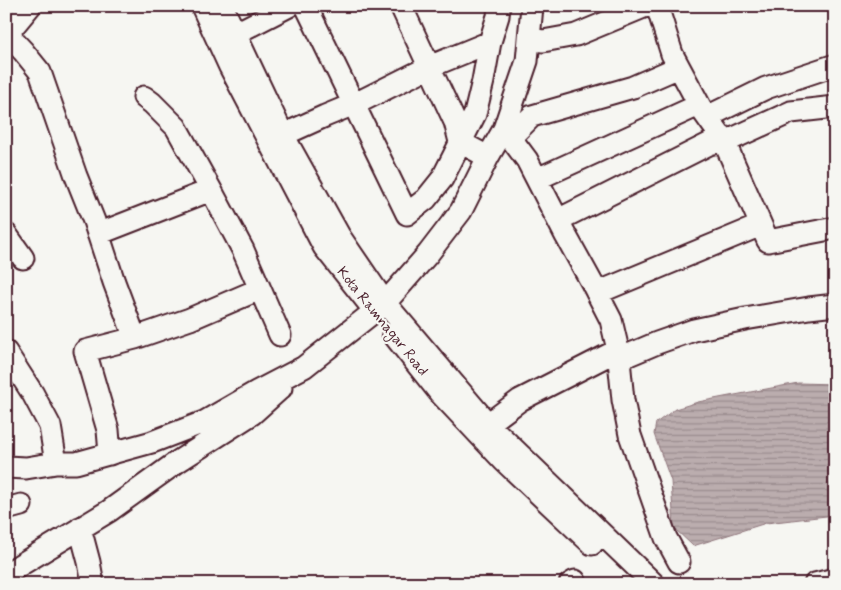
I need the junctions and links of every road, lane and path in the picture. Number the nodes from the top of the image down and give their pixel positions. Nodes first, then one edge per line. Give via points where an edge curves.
1 (30, 6) edge
2 (202, 6) edge
3 (222, 6) edge
4 (289, 6) edge
5 (306, 6) edge
6 (401, 6) edge
7 (499, 6) edge
8 (532, 6) edge
9 (646, 6) edge
10 (656, 6) edge
11 (6, 34) edge
12 (234, 34) junction
13 (529, 39) junction
14 (490, 42) junction
15 (835, 64) edge
16 (429, 67) junction
17 (679, 67) junction
18 (144, 97) dead end
19 (353, 104) junction
20 (512, 105) junction
21 (835, 106) edge
22 (703, 111) junction
23 (532, 116) junction
24 (507, 134) junction
25 (283, 135) junction
26 (724, 141) junction
27 (460, 142) junction
28 (488, 157) junction
29 (537, 179) junction
30 (211, 190) junction
31 (558, 220) junction
32 (761, 225) junction
33 (835, 228) edge
34 (6, 234) edge
35 (98, 234) junction
36 (23, 258) dead end
37 (260, 289) junction
38 (597, 293) junction
39 (835, 305) edge
40 (380, 307) junction
41 (280, 335) dead end
42 (135, 338) junction
43 (6, 352) edge
44 (619, 355) junction
45 (304, 367) junction
46 (488, 424) junction
47 (110, 454) junction
48 (56, 463) junction
49 (6, 467) edge
50 (80, 528) junction
51 (679, 562) dead end
52 (18, 575) edge
53 (835, 579) edge
54 (94, 584) edge
55 (634, 584) edge
56 (654, 584) edge
57 (815, 584) edge

1 - 11 street
2 - 40 street, Kota Ramnagar Road via 230,67 324,247
3 - 12 street
4 - 12 street
5 - 19 street
6 - 16 street
7 - 14 street
8 - 13 street
9 - 13 street via 576,35 543,42
10 - 17 street
11 - 35 street via 40,72
12 - 25 street
13 - 20 street via 527,60
14 - 16 street
14 - 27 street via 475,114
15 - 22 street
16 - 19 street
16 - 27 street via 455,122
17 - 22 street
17 - 23 street via 633,87
18 - 30 street via 176,127
19 - 25 street
19 - 27 street via 407,214 426,199 442,178
20 - 23 street
20 - 24 street
21 - 26 street via 790,112
22 - 26 street
22 - 29 street
23 - 24 street
24 - 28 street
24 - 29 street
25 - 40 street
26 - 31 street via 709,144
26 - 32 street
27 - 28 street
28 - 40 street via 461,211 428,254
29 - 31 street
30 - 35 street
30 - 37 street
31 - 38 street
32 - 33 street via 768,241
32 - 38 street
34 - 36 street
35 - 42 street
37 - 41 street
37 - 42 street
38 - 44 street via 611,320
39 - 44 street via 694,330
40 - 45 street
40 - 46 street
40 - 55 street, Kota Ramnagar Road via 439,392 504,460
42 - 47 street via 85,351 108,430
43 - 48 street via 50,426
44 - 46 street via 520,400
44 - 51 street via 630,435 666,538
45 - 47 street via 204,422
45 - 50 street via 252,414
46 - 56 street
47 - 48 street via 76,463
48 - 49 street via 26,468
50 - 52 street
50 - 54 street
53 - 57 street

